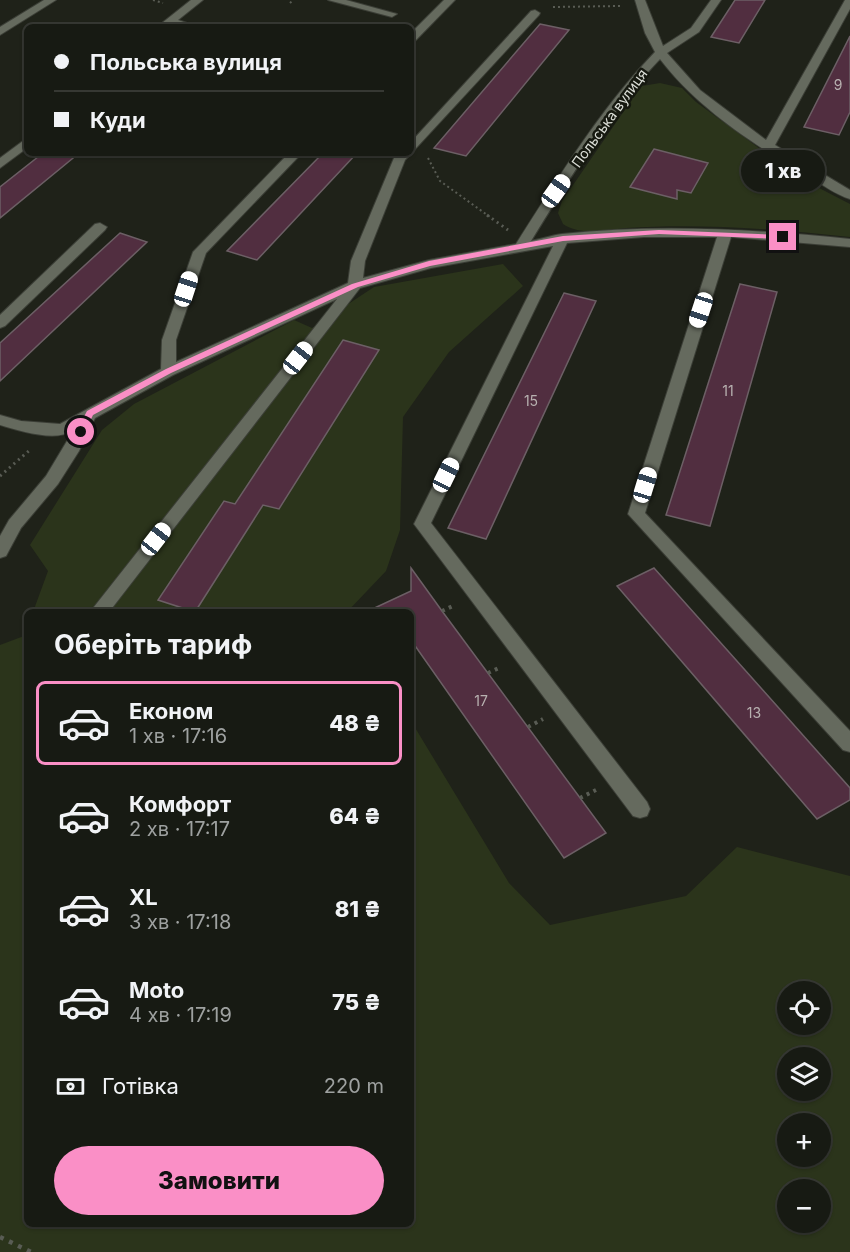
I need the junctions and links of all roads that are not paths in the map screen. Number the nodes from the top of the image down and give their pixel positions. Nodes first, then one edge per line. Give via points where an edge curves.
1 (51, 0) edge
2 (198, 0) edge
3 (333, 0) edge
4 (450, 0) edge
5 (640, 0) edge
6 (716, 0) edge
7 (850, 0) edge
8 (535, 13) dead end
9 (392, 14) dead end
10 (166, 24) edge
11 (0, 32) edge
12 (414, 36) edge
13 (661, 52) junction
14 (24, 144) edge
15 (416, 146) edge
16 (770, 146) junction
17 (293, 156) edge
18 (402, 156) edge
19 (0, 164) edge
20 (850, 195) edge
21 (100, 227) dead end
22 (725, 234) junction
23 (563, 238) junction
24 (850, 243) edge
25 (521, 247) junction
26 (355, 285) junction
27 (0, 323) edge
28 (168, 371) junction
29 (90, 413) junction
30 (0, 420) edge
31 (0, 551) edge
32 (101, 609) edge
33 (850, 744) edge
34 (640, 809) dead end

1 - 11 street
2 - 10 street
3 - 9 street
4 - 12 street
5 - 13 street via 647,26
6 - 13 street, Польська вулиця via 695,30
7 - 16 street
8 - 15 street
13 - 16 street via 700,94
13 - 25 street, Польська вулиця via 635,79
14 - 19 street
16 - 20 street
17 - 28 street via 200,252 169,340
18 - 26 street via 357,261
21 - 27 street
22 - 23 street via 659,232
22 - 24 street
22 - 33 street via 636,514
23 - 25 street
23 - 34 street via 422,524
25 - 26 street via 429,264
26 - 28 street
26 - 32 street
28 - 29 street
29 - 30 street via 62,430
29 - 31 street via 71,451 15,524

